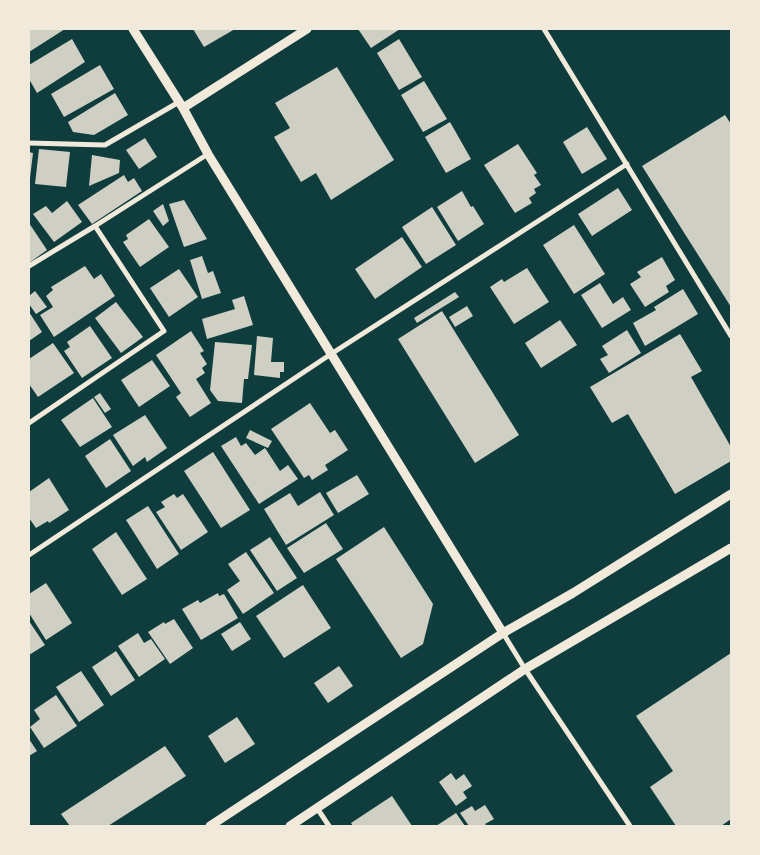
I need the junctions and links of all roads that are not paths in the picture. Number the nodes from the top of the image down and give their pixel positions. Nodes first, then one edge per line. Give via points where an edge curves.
1 (133, 29) edge
2 (307, 29) edge
3 (544, 29) edge
4 (181, 105) junction
5 (29, 142) edge
6 (208, 154) junction
7 (627, 164) junction
8 (95, 226) junction
9 (29, 266) edge
10 (731, 336) edge
11 (331, 354) junction
12 (29, 423) edge
13 (731, 494) edge
14 (731, 548) edge
15 (29, 555) edge
16 (504, 633) junction
17 (525, 669) junction
18 (317, 808) junction
19 (210, 826) edge
20 (290, 826) edge
21 (329, 826) edge
22 (630, 826) edge

1 - 4 street
2 - 4 street
3 - 7 street
4 - 5 street via 105,145
4 - 6 street
6 - 8 street
6 - 11 street
7 - 10 street
7 - 11 street
8 - 9 street
8 - 12 street via 164,331
11 - 15 street
11 - 16 street
13 - 16 street
14 - 17 street
16 - 17 street
16 - 19 street
17 - 18 street
17 - 22 street
18 - 20 street
18 - 21 street

